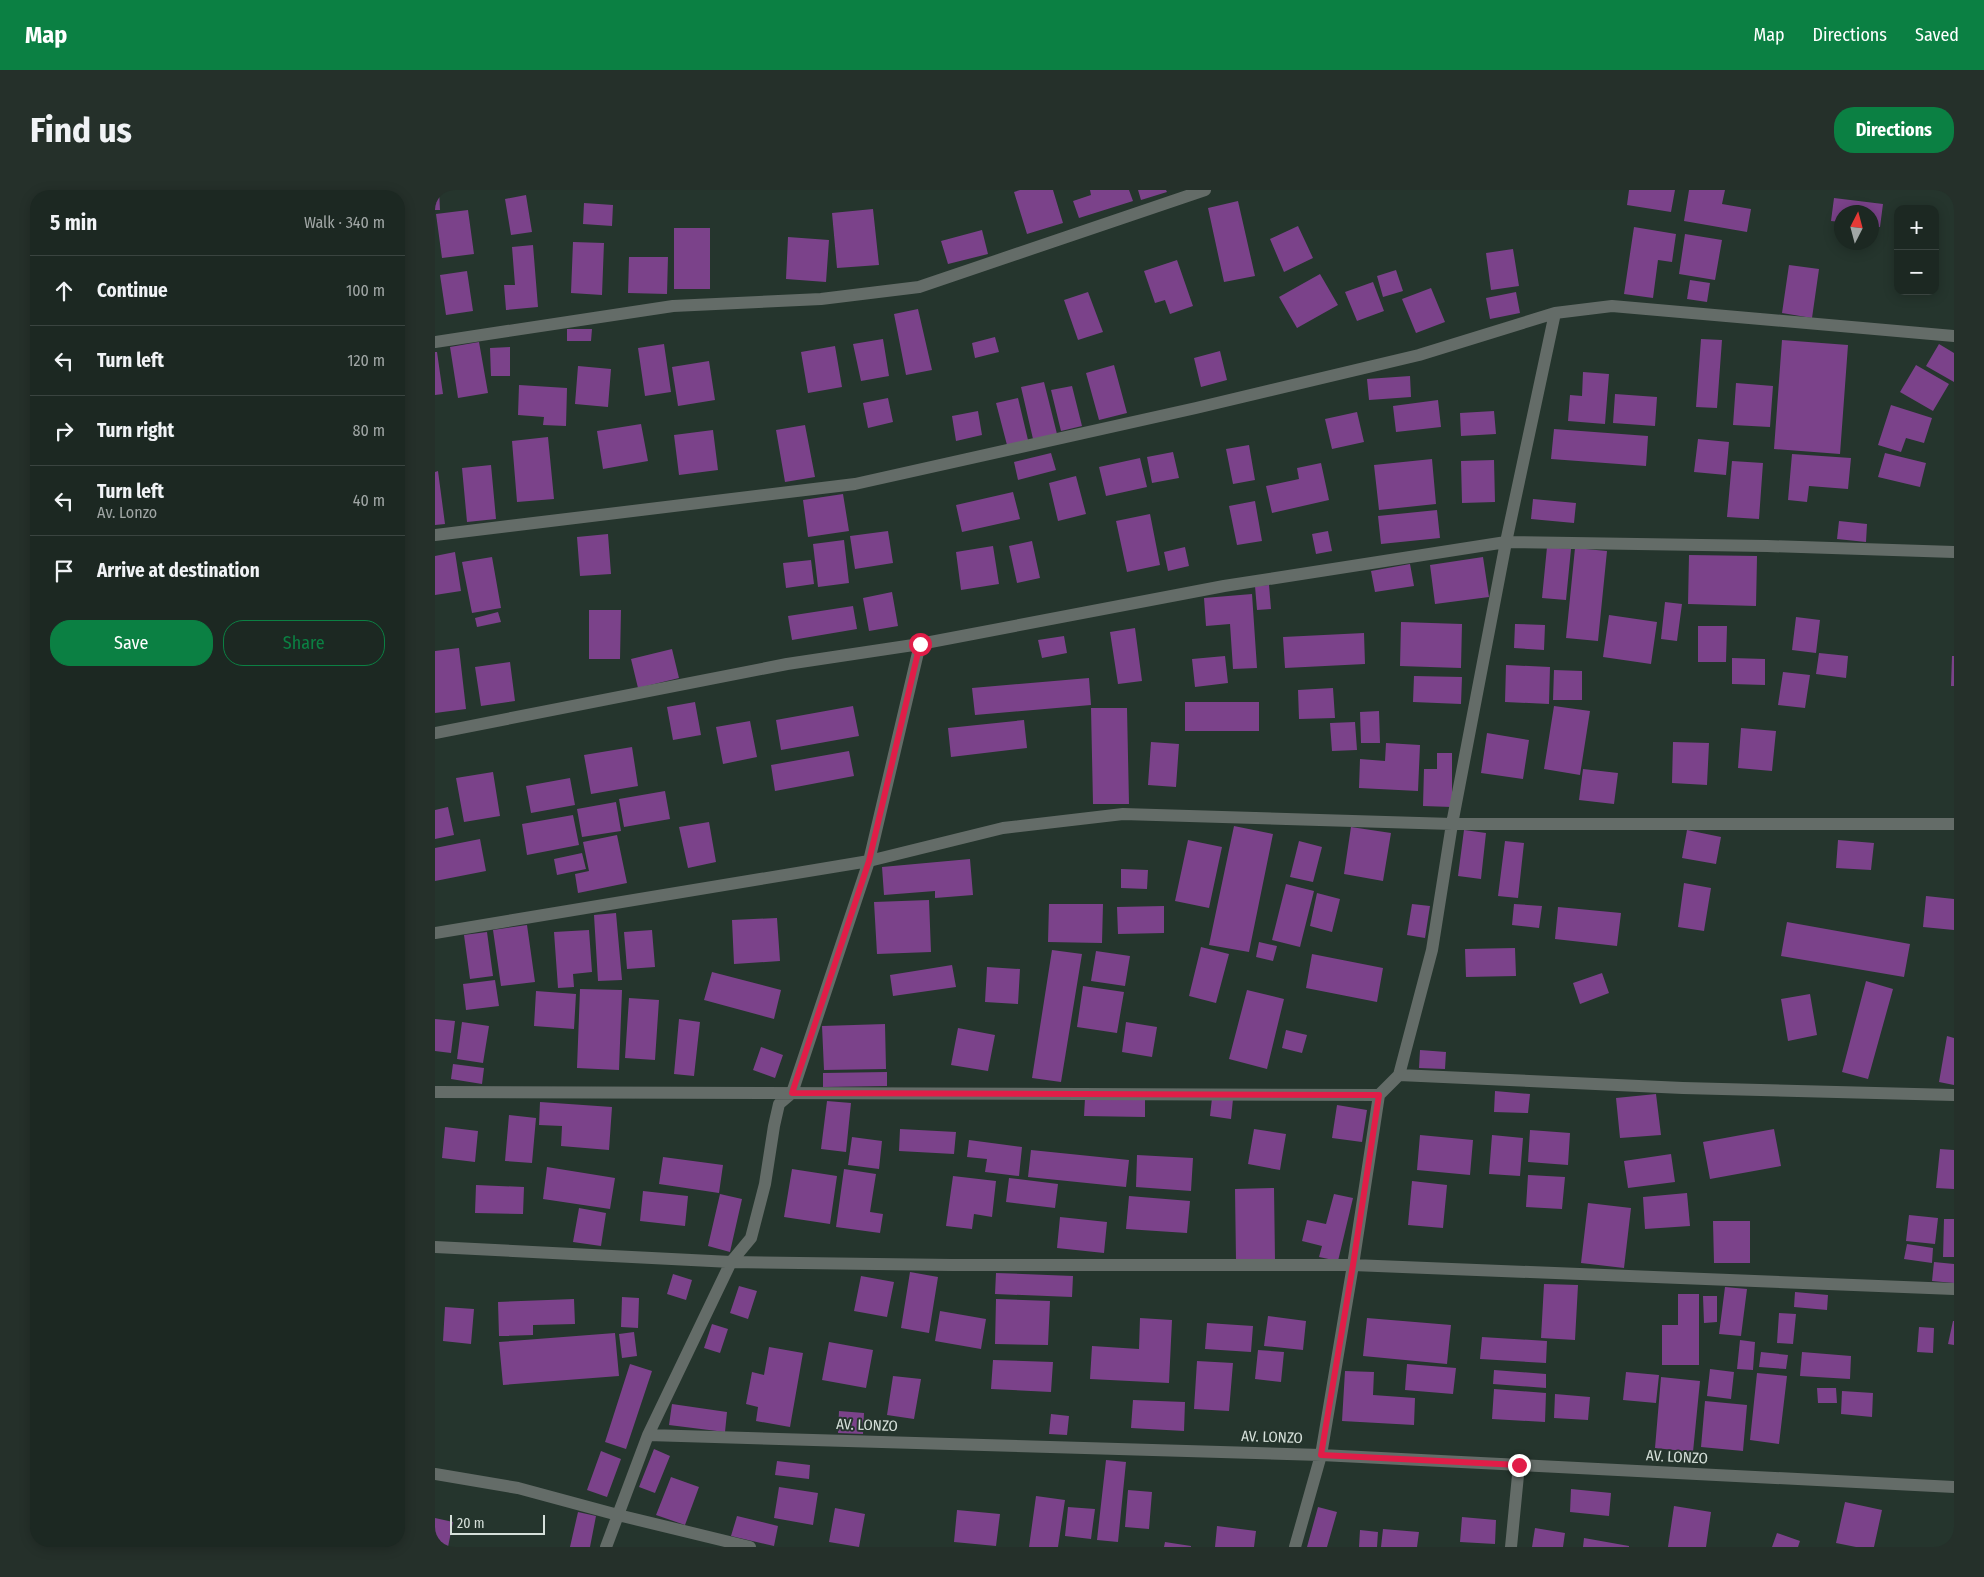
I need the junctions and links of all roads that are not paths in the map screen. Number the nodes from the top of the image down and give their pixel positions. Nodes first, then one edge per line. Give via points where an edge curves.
1 (1205, 190) edge
2 (1555, 313) junction
3 (1954, 336) edge
4 (435, 342) edge
5 (435, 535) edge
6 (1506, 542) junction
7 (1954, 552) edge
8 (920, 644) junction
9 (435, 733) edge
10 (1453, 824) junction
11 (1954, 824) edge
12 (869, 861) junction
13 (435, 933) edge
14 (1399, 1074) junction
15 (435, 1092) edge
16 (792, 1093) junction
17 (1379, 1095) junction
18 (1954, 1095) edge
19 (435, 1247) edge
20 (731, 1262) junction
21 (1353, 1265) junction
22 (1954, 1289) edge
23 (648, 1435) junction
24 (1321, 1455) junction
25 (1519, 1465) junction
26 (435, 1474) edge
27 (1954, 1487) edge
28 (618, 1515) junction
29 (606, 1547) edge
30 (750, 1547) edge
31 (1295, 1547) edge
32 (1511, 1547) edge

1 - 4 street via 919,287 821,299 673,306
2 - 3 street via 1612,306
2 - 5 street via 1409,357 855,484
2 - 6 street
6 - 7 street
6 - 8 street via 1224,586
6 - 10 street
8 - 9 street via 787,664
8 - 12 street
10 - 11 street
10 - 12 street via 1123,814 1003,828
10 - 14 street via 1433,950
12 - 13 street
12 - 16 street
14 - 17 street
14 - 18 street via 1683,1088
15 - 16 street
16 - 17 street
16 - 20 street via 779,1104 765,1184 751,1238
17 - 21 street
19 - 20 street
20 - 21 street
20 - 23 street
21 - 22 street
21 - 24 street
23 - 24 street, AV. LONZO
23 - 28 street
24 - 25 street, AV. LONZO
24 - 31 street
25 - 27 street, AV. LONZO
25 - 32 street
26 - 28 street via 519,1488
28 - 29 street
28 - 30 street

